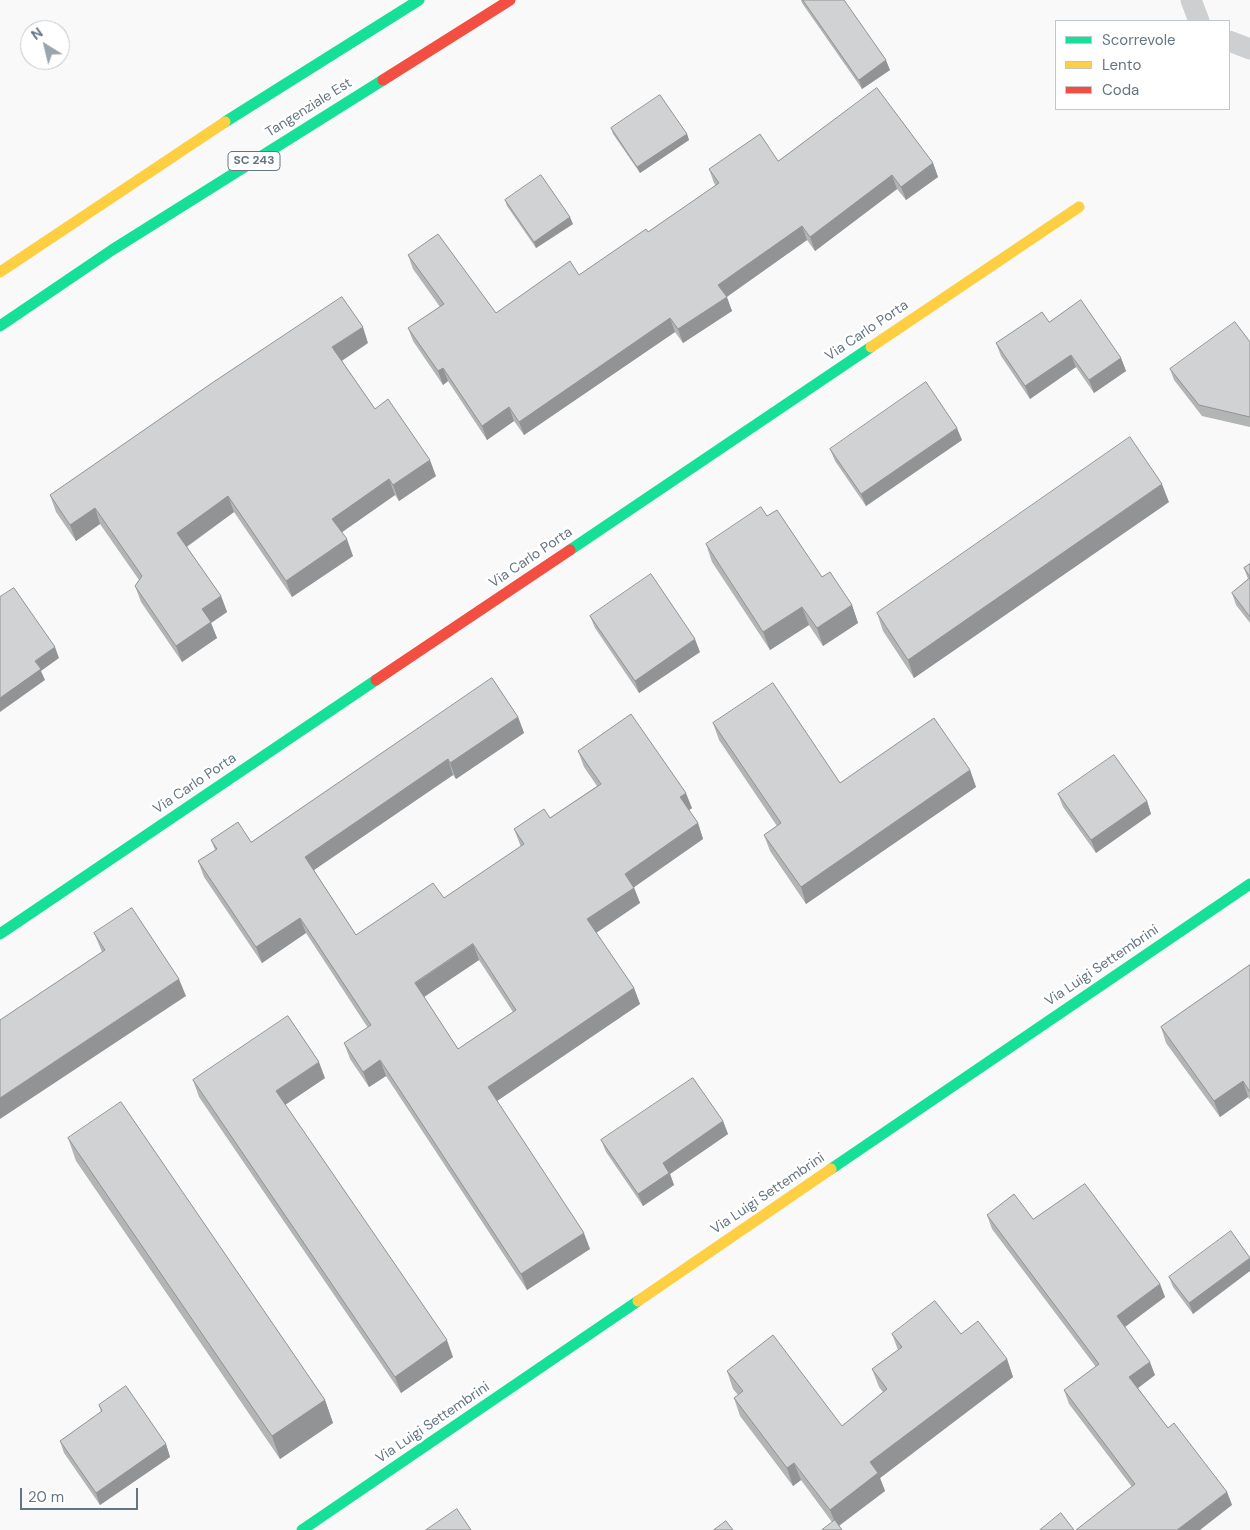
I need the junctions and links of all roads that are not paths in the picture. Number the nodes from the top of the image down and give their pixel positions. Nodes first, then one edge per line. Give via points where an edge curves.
1 (419, 0) edge
2 (510, 0) edge
3 (1191, 0) edge
4 (1200, 20) edge
5 (1230, 41) edge
6 (1250, 49) edge
7 (1078, 207) dead end
8 (0, 272) edge
9 (0, 326) edge
10 (1250, 884) edge
11 (0, 934) edge
12 (302, 1530) edge

1 - 8 main road via 205,134
2 - 9 main road, Tangenziale Est / SC 243 via 112,250
3 - 4 lane
5 - 6 lane
7 - 11 main road, Via Carlo Porta
10 - 12 main road, Via Luigi Settembrini

